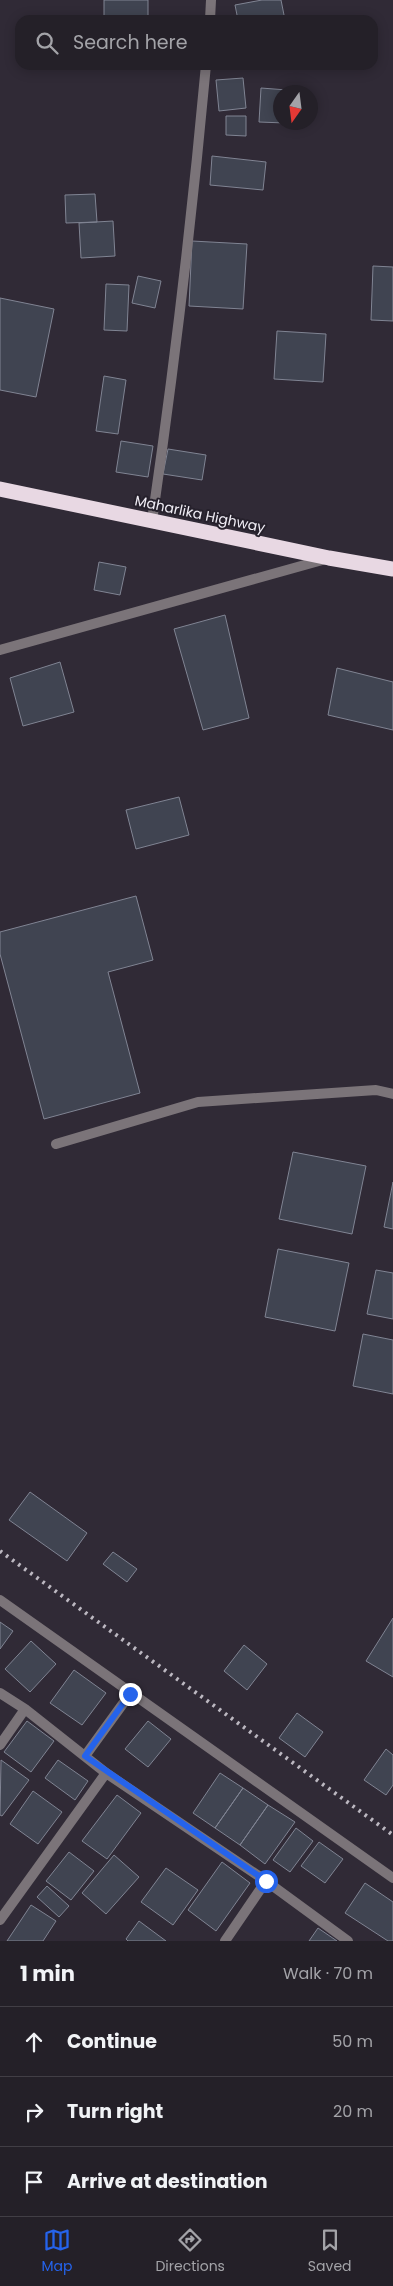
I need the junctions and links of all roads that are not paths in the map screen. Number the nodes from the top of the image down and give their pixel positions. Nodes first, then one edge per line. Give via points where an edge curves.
1 (211, 0) edge
2 (210, 15) edge
3 (206, 70) edge
4 (0, 488) edge
5 (152, 521) junction
6 (329, 558) junction
7 (393, 569) edge
8 (0, 650) edge
9 (393, 1094) edge
10 (56, 1144) dead end
11 (0, 1600) edge
12 (0, 1693) edge
13 (130, 1694) junction
14 (25, 1709) junction
15 (0, 1745) edge
16 (85, 1756) junction
17 (106, 1773) junction
18 (393, 1878) edge
19 (266, 1881) junction
20 (0, 1920) edge
21 (225, 1941) edge
22 (348, 1941) edge

1 - 2 street
3 - 5 street via 174,374
4 - 5 highway, Maharlika Highway
5 - 6 highway, Maharlika Highway
6 - 7 highway, Maharlika Highway
6 - 8 street
9 - 10 street via 376,1090 198,1102
11 - 13 street
12 - 14 street
13 - 16 street
13 - 18 street
14 - 15 street
14 - 16 street
16 - 17 street
17 - 19 street
17 - 20 street
19 - 21 street
19 - 22 street

